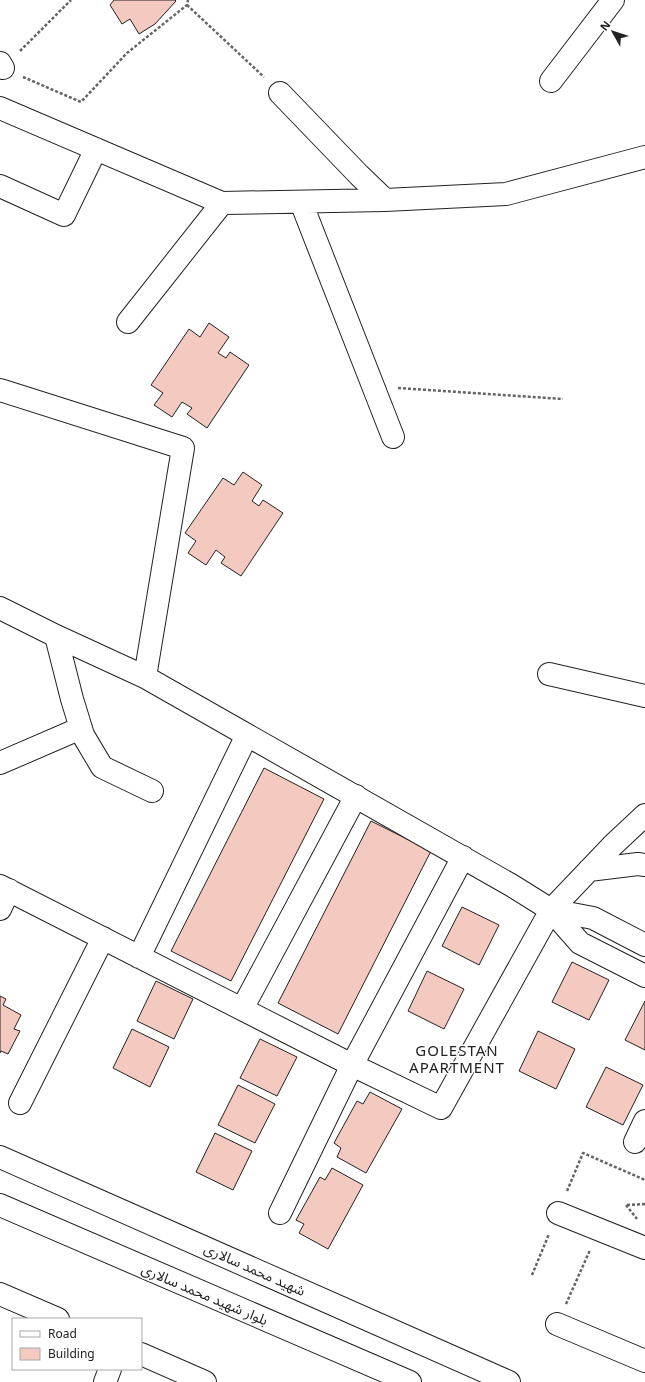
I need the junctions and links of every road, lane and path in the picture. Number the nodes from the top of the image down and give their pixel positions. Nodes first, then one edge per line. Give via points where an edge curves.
1 (71, 0) edge
2 (188, 0) edge
3 (613, 0) edge
4 (187, 5) junction
5 (1, 66) edge
6 (551, 81) dead end
7 (280, 93) joint
8 (0, 108) edge
9 (96, 149) junction
10 (645, 157) edge
11 (0, 186) edge
12 (385, 200) junction
13 (302, 202) junction
14 (222, 203) junction
15 (128, 322) dead end
16 (374, 386) junction
17 (0, 390) edge
18 (562, 400) dead end
19 (393, 437) dead end
20 (0, 608) edge
21 (56, 636) junction
22 (549, 674) dead end
23 (145, 677) junction
24 (645, 696) edge
25 (81, 728) junction
26 (247, 734) junction
27 (0, 763) edge
28 (152, 791) dead end
29 (356, 796) junction
30 (645, 815) edge
31 (463, 857) junction
32 (645, 865) edge
33 (589, 870) junction
34 (3, 895) edge
35 (551, 910) junction
36 (103, 938) junction
37 (645, 945) edge
38 (139, 957) junction
39 (645, 976) edge
40 (242, 1009) junction
41 (352, 1065) junction
42 (20, 1103) dead end
43 (645, 1121) edge
44 (635, 1142) dead end
45 (0, 1157) edge
46 (0, 1204) edge
47 (645, 1204) edge
48 (280, 1212) dead end
49 (558, 1213) dead end
50 (641, 1225) dead end
51 (599, 1229) junction
52 (645, 1248) edge
53 (0, 1294) edge
54 (56, 1318) edge
55 (557, 1324) joint
56 (142, 1354) edge
57 (645, 1361) edge
58 (110, 1370) edge
59 (105, 1382) edge
60 (205, 1382) edge
61 (410, 1382) edge
62 (509, 1382) edge

1 - 5 path
2 - 4 path
3 - 6 street
4 - 5 path via 127,54 81,102
4 - 7 path
7 - 12 street
8 - 9 street
9 - 11 street via 64,214
9 - 14 street
10 - 12 street via 506,194
12 - 13 street
13 - 14 street
13 - 16 street
14 - 15 street
16 - 18 path
16 - 19 street
17 - 23 street via 183,448
20 - 21 street
21 - 23 street
21 - 25 street
22 - 24 street
23 - 26 street
25 - 27 street
25 - 28 street via 102,767
26 - 29 street
26 - 38 street
29 - 31 street
29 - 40 street
30 - 33 street
31 - 35 street
31 - 41 street
32 - 33 street
33 - 35 street
34 - 36 street
35 - 37 street via 593,918
35 - 39 street via 580,943
35 - 41 street via 440,1108
36 - 38 street
36 - 42 street
38 - 40 street
40 - 41 street
41 - 48 street
43 - 44 street
45 - 62 street, شهید محمد سالاری
46 - 61 street, بلوار شهید محمد سالاری
47 - 50 path via 626,1205
49 - 51 street
51 - 52 street
51 - 55 path
53 - 54 street
55 - 57 street
56 - 60 street
58 - 59 street

